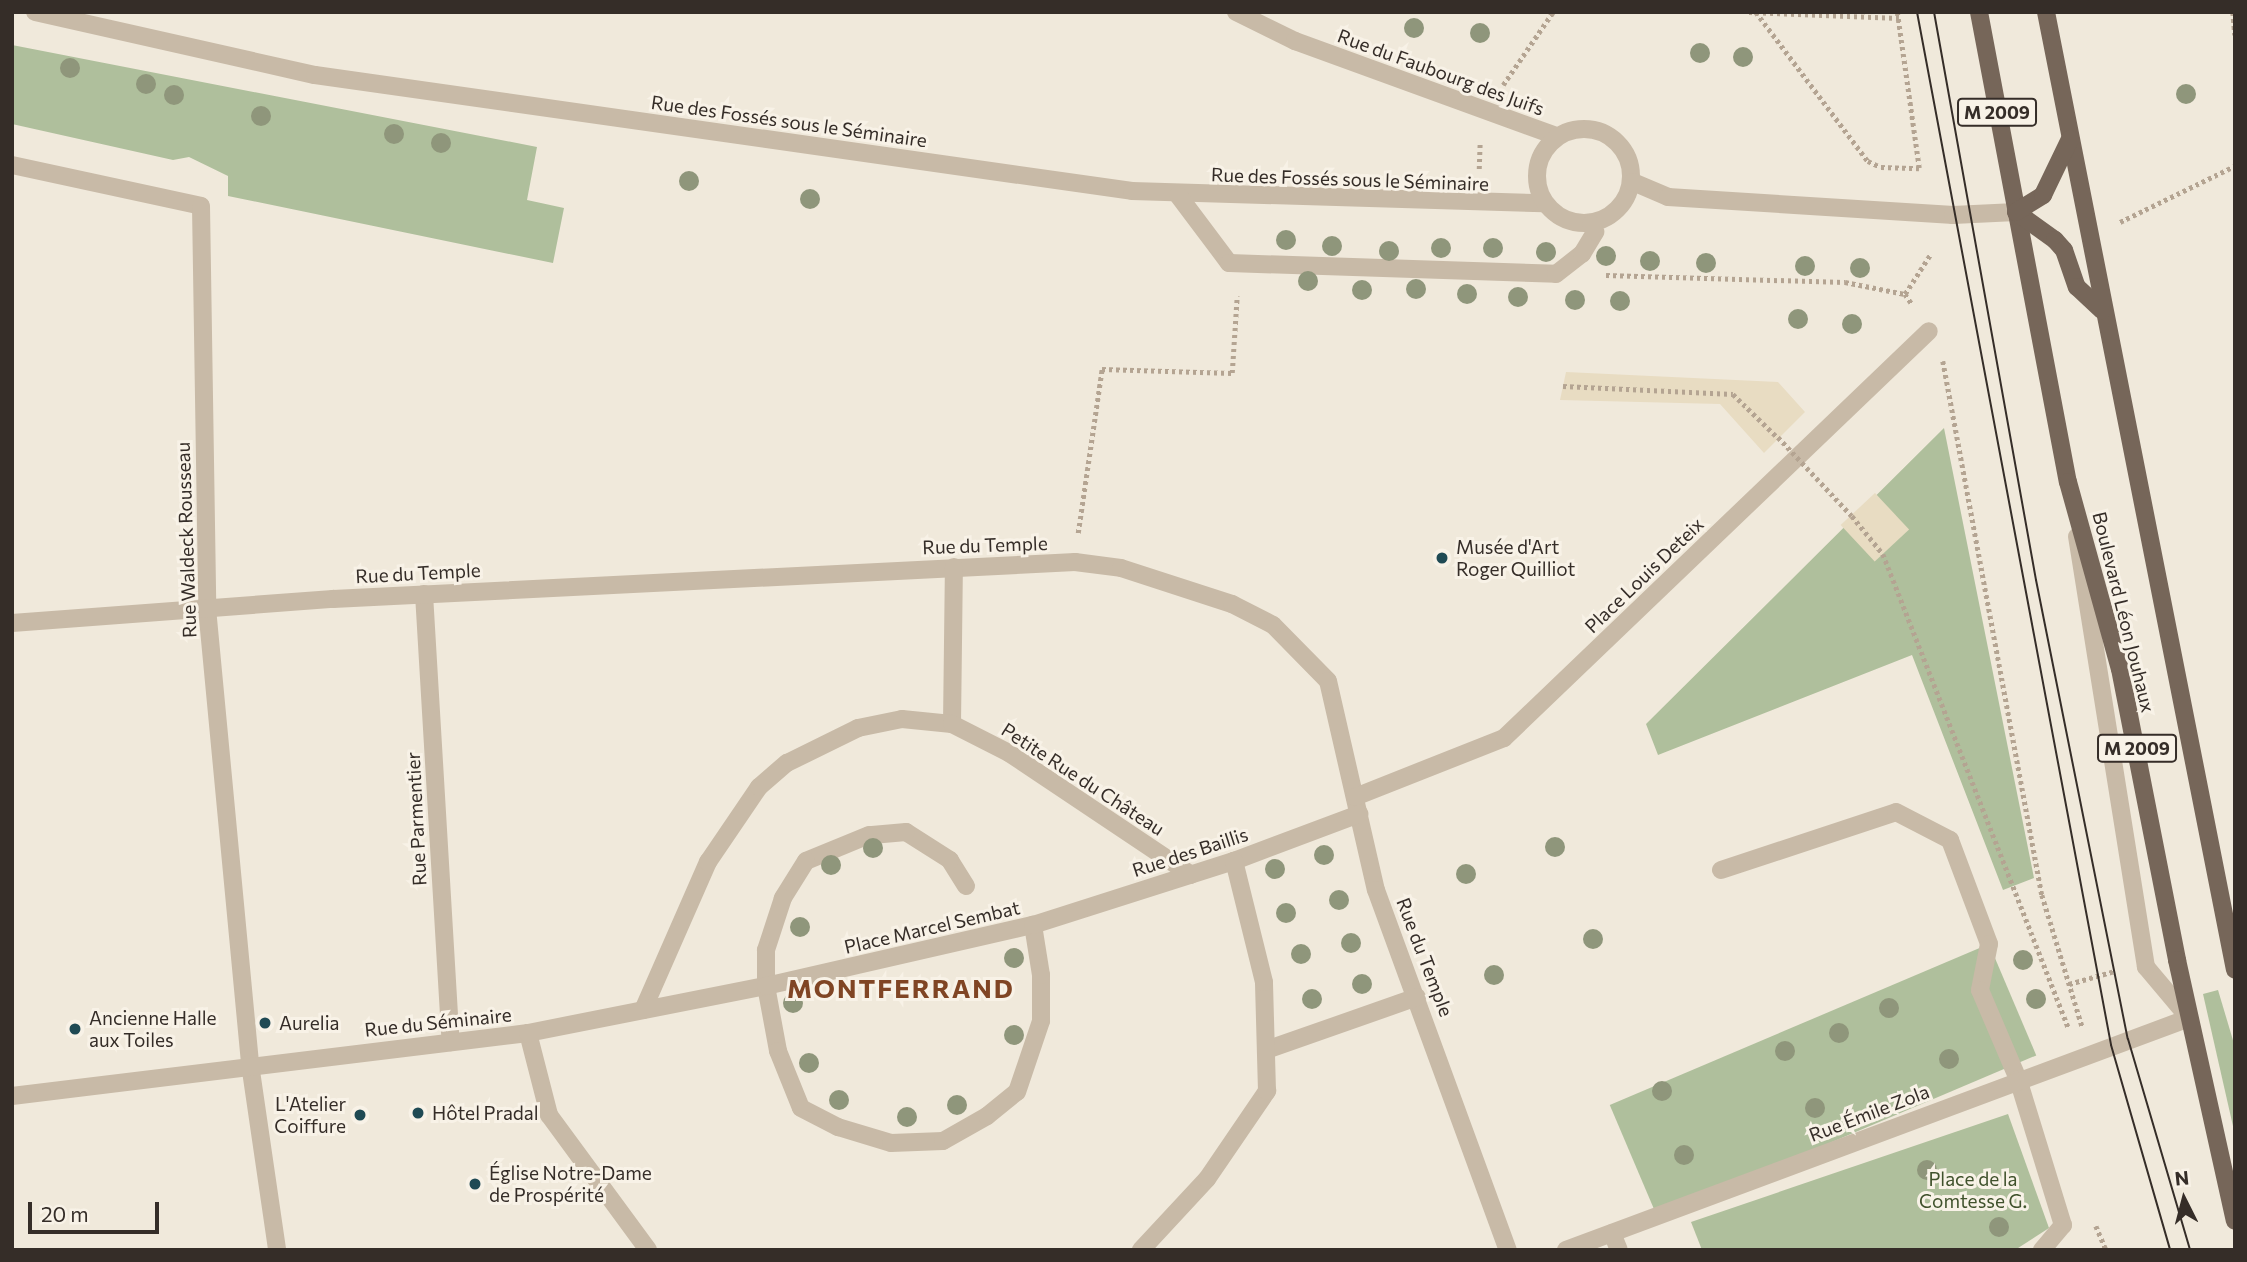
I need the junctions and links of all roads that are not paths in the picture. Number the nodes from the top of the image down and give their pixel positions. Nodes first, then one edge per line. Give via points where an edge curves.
1 (35, 12) edge
2 (1236, 12) edge
3 (1979, 12) edge
4 (2046, 12) edge
5 (1556, 136) junction
6 (2071, 138) junction
7 (12, 165) edge
8 (1633, 181) junction
9 (1178, 195) junction
10 (1544, 203) junction
11 (2016, 212) junction
12 (1591, 224) junction
13 (2102, 310) junction
14 (1929, 331) road end
15 (2068, 482) junction
16 (954, 568) junction
17 (424, 594) junction
18 (207, 608) junction
19 (12, 623) edge
20 (952, 724) junction
21 (1357, 806) junction
22 (1234, 861) junction
23 (1721, 870) dead end
24 (1191, 875) junction
25 (966, 886) dead end
26 (1033, 925) junction
27 (2235, 970) edge
28 (766, 986) junction
29 (742, 990) joint
30 (1417, 997) junction
31 (643, 1010) junction
32 (2189, 1018) junction
33 (528, 1033) junction
34 (451, 1042) junction
35 (1266, 1050) junction
36 (250, 1064) junction
37 (2018, 1079) junction
38 (12, 1096) edge
39 (2235, 1221) edge
40 (1615, 1242) edge
41 (646, 1249) edge
42 (277, 1250) edge
43 (1141, 1250) edge
44 (1508, 1250) edge
45 (1566, 1250) edge
46 (2042, 1250) edge

1 - 9 street, Rue des Fossés sous le Séminaire via 315,75
2 - 5 street, Rue du Faubourg des Juifs via 1295,41
3 - 11 main road, Boulevard Léon Jouhaux / M 2009
4 - 6 main road, Boulevard Léon Jouhaux / M 2009
5 - 8 street via 1583,127 1610,134 1628,154
5 - 10 street via 1540,155 1536,180
6 - 11 main road via 2043,195
6 - 13 main road, Boulevard Léon Jouhaux / M 2009
7 - 18 street, Rue Waldeck Rousseau via 201,206
8 - 11 street via 1668,197 1943,215
8 - 12 street via 1619,209
9 - 10 street, Rue des Fossés sous le Séminaire
9 - 12 street via 1229,263 1556,274 1582,254 1595,232
10 - 12 street via 1565,220
11 - 13 main road via 2064,250 2077,287
11 - 15 main road, Boulevard Léon Jouhaux / M 2009
13 - 27 main road, Boulevard Léon Jouhaux / M 2009
14 - 21 street, Place Louis Deteix via 1504,738
15 - 32 main road, Boulevard Léon Jouhaux / M 2009 via 2120,670
15 - 32 street via 2146,967
16 - 17 street, Rue du Temple
16 - 20 street
16 - 21 street, Rue du Temple via 1094,562 1231,604 1273,625 1328,681
17 - 18 street, Rue du Temple
17 - 34 street, Rue Parmentier
18 - 19 street, Rue du Temple
18 - 36 street, Rue Waldeck Rousseau
20 - 24 street, Petite Rue du Château via 1009,753
20 - 31 street, Petite Rue du Château via 902,719 858,728 787,762 759,787 708,862
21 - 22 street, Rue des Baillis
21 - 30 street, Rue du Temple via 1377,890
22 - 24 street, Rue des Baillis
22 - 35 street via 1264,982
23 - 37 street via 1896,812 1950,840 1989,944 1980,990
24 - 26 street, Rue des Baillis
25 - 28 street, Place Marcel Sembat via 950,860 906,832 869,835 806,861 783,898 766,950
26 - 28 street, Place Marcel Sembat
26 - 28 street, Place Marcel Sembat via 1041,975 1041,1021 1017,1092 943,1141 891,1143 838,1127 801,1108 778,1051
28 - 29 street, Place Marcel Sembat
29 - 31 street, Rue du Séminaire
30 - 35 street
30 - 44 street, Rue du Temple
31 - 33 street, Rue du Séminaire
32 - 37 street, Rue Émile Zola
32 - 39 main road, Boulevard Léon Jouhaux / M 2009
33 - 34 street, Rue du Séminaire
33 - 41 street via 549,1115
34 - 36 street, Rue du Séminaire
35 - 43 street via 1267,1091 1207,1179
36 - 38 street, Rue du Séminaire
36 - 42 street, Rue Waldeck Rousseau
37 - 40 street, Rue Émile Zola
37 - 46 street via 2063,1225
40 - 45 street, Rue Émile Zola

